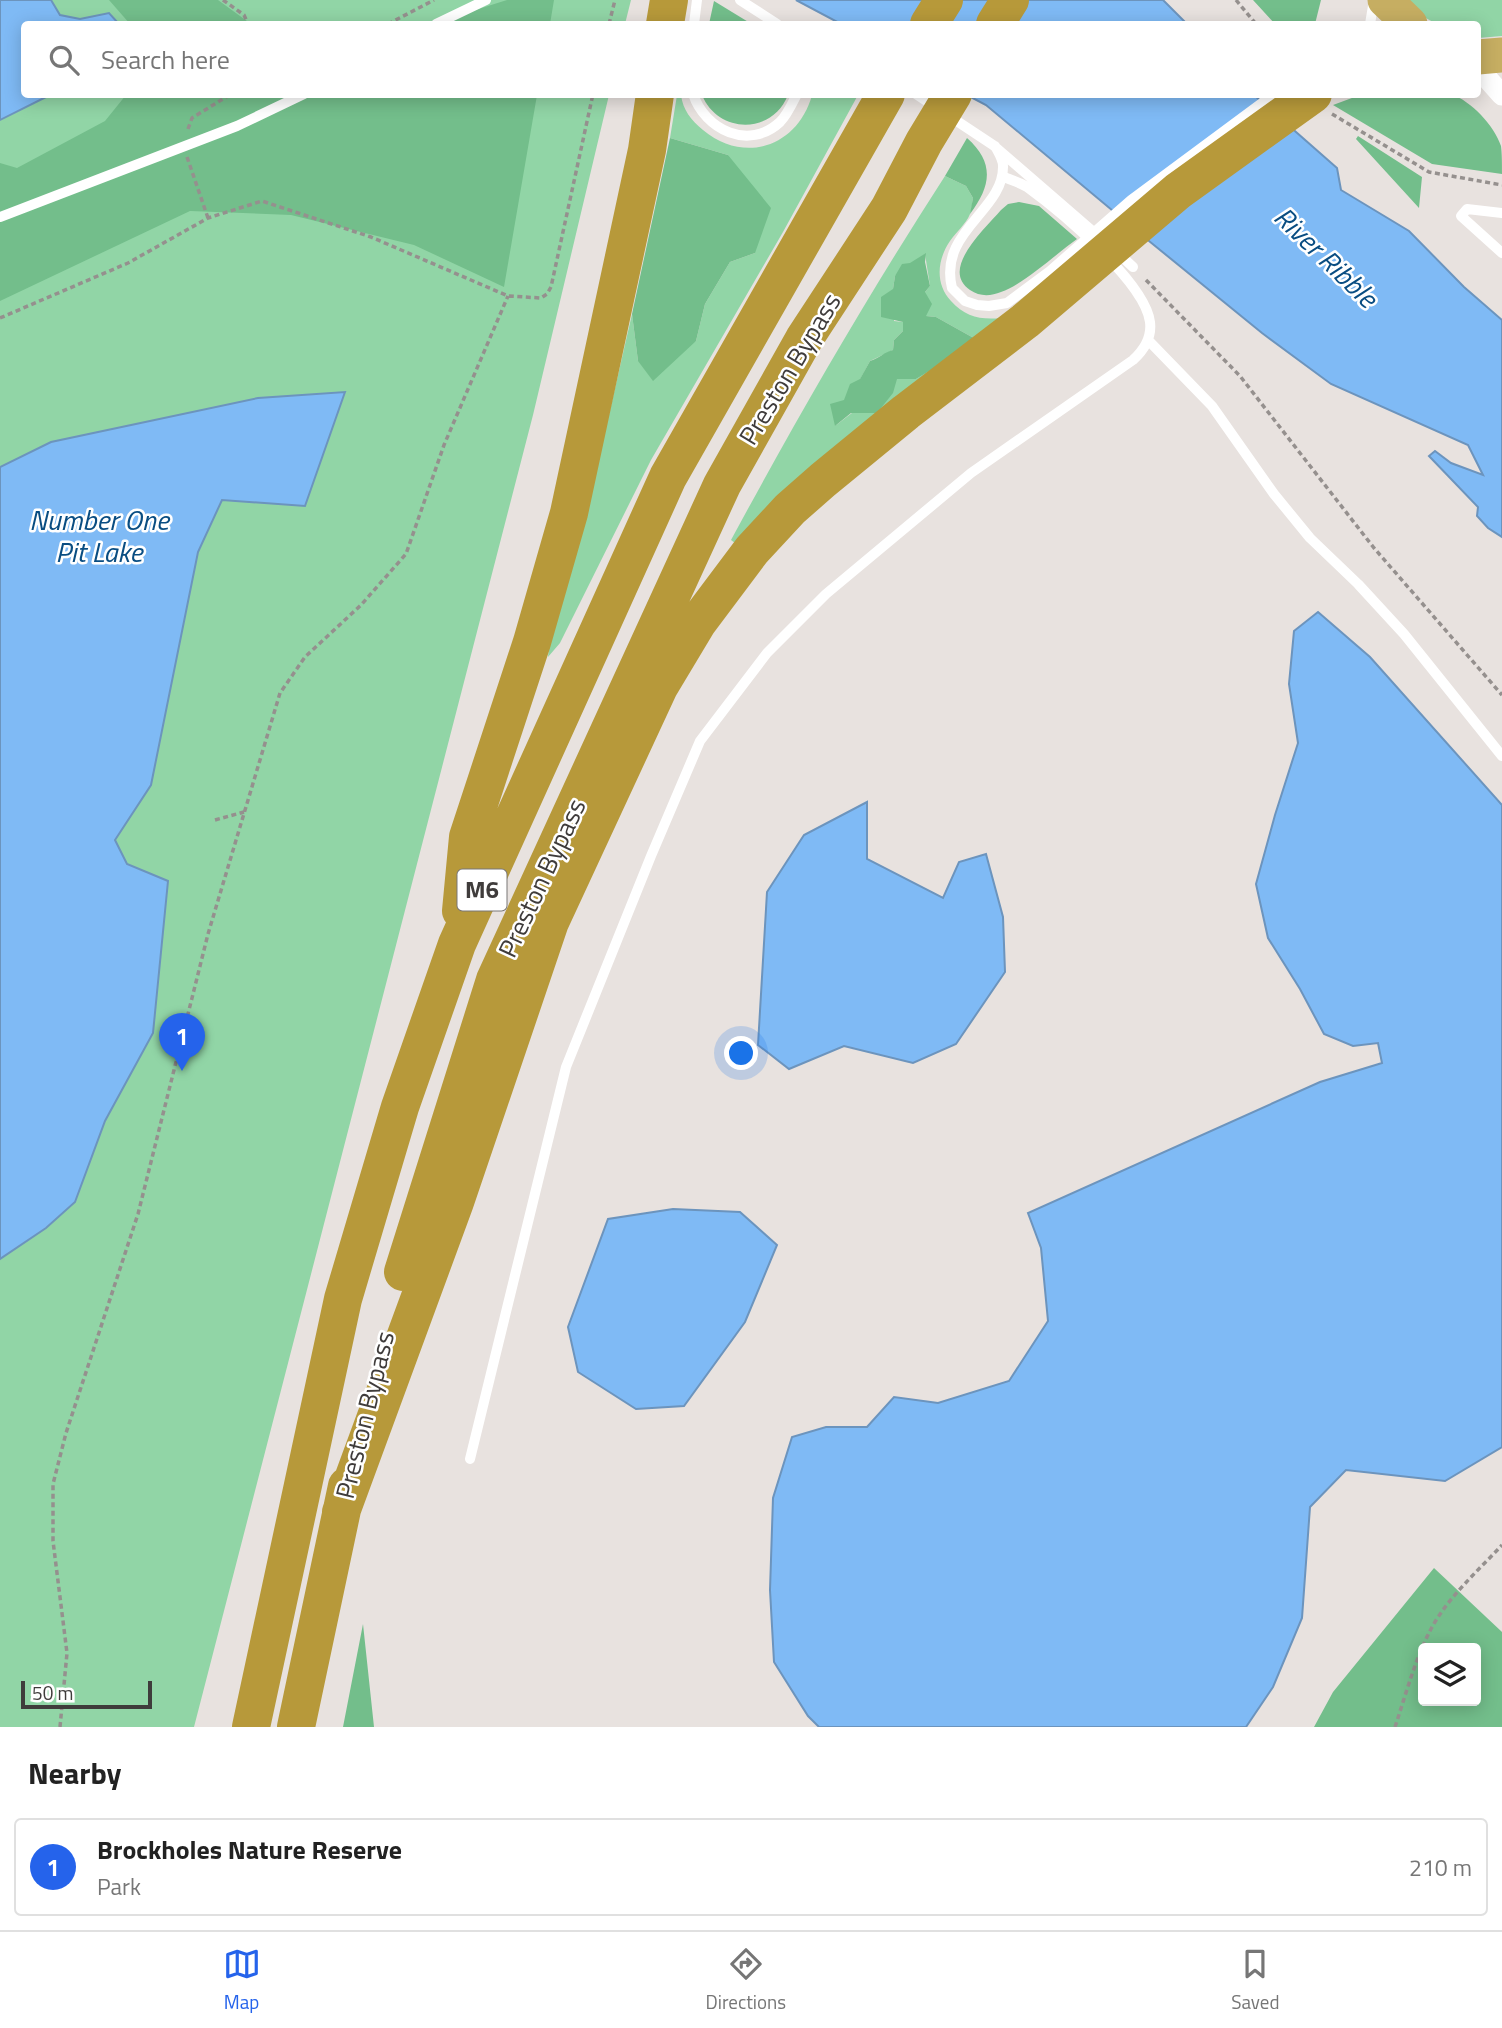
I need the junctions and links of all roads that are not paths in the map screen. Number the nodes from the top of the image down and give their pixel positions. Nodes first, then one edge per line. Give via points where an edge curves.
1 (486, 0) edge
2 (740, 0) edge
3 (944, 0) edge
4 (1010, 0) edge
5 (1374, 0) edge
6 (1385, 0) edge
7 (442, 21) edge
8 (772, 21) edge
9 (931, 21) edge
10 (997, 21) edge
11 (1371, 21) edge
12 (1407, 21) edge
13 (1502, 55) edge
14 (1481, 57) edge
15 (1481, 71) edge
16 (1502, 95) edge
17 (296, 98) edge
18 (654, 98) edge
19 (694, 98) edge
20 (794, 98) edge
21 (922, 98) edge
22 (951, 98) edge
23 (1269, 98) edge
24 (1319, 102) edge
25 (880, 104) edge
26 (995, 146) junction
27 (1002, 176) junction
28 (1502, 213) edge
29 (0, 218) edge
30 (1502, 253) edge
31 (1133, 267) road end
32 (1057, 279) junction
33 (1148, 340) junction
34 (1502, 756) edge
35 (457, 944) junction
36 (470, 1459) dead end
37 (341, 1512) junction
38 (251, 1727) edge
39 (296, 1727) edge

1 - 7 lane
2 - 8 lane
3 - 9 highway
4 - 10 highway
5 - 11 lane
6 - 12 highway
13 - 14 highway
15 - 16 street
17 - 29 lane via 237,126
18 - 35 highway via 569,513 468,837
19 - 20 lane via 711,123 741,136 760,133 780,121
21 - 26 lane
22 - 37 highway, Preston Bypass / M6 via 889,209 804,339 722,485 495,980 372,1369
23 - 32 lane via 1130,200
24 - 32 highway via 1241,144
25 - 35 highway, Preston Bypass / M6 via 668,477
26 - 27 lane via 1003,162
26 - 31 lane
27 - 32 lane via 951,258 952,289 976,305 1007,303
27 - 33 lane via 1025,186 1121,272 1145,308 1150,322
28 - 30 lane via 1467,209 1461,216
32 - 37 highway via 1025,321 790,509 724,585 659,687 550,922 455,1202
33 - 34 lane via 1212,406 1274,494 1404,634
33 - 36 lane via 1133,360 971,472 826,594 767,653 700,741 566,1068
35 - 38 highway, Preston Bypass / M6 via 400,1107 343,1298
37 - 39 highway, Preston Bypass / M6

